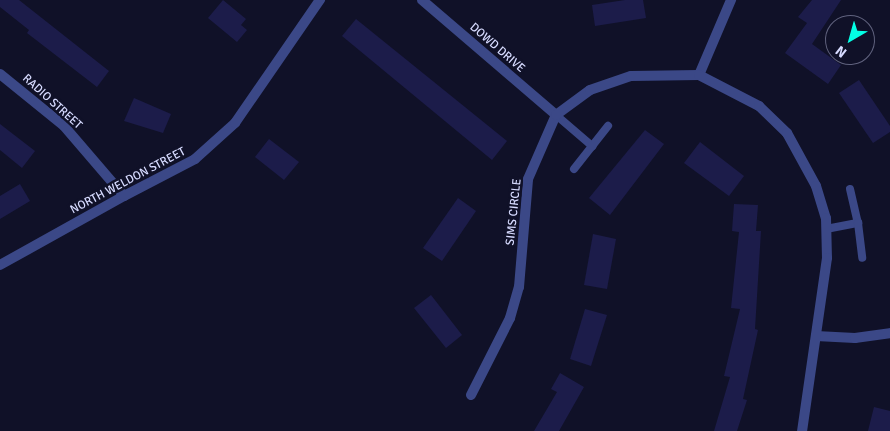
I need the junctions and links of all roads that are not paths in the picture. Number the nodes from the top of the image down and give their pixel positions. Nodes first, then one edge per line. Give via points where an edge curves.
1 (320, 0) edge
2 (422, 0) edge
3 (732, 0) edge
4 (0, 74) edge
5 (699, 75) junction
6 (556, 115) junction
7 (608, 126) dead end
8 (592, 146) junction
9 (574, 169) dead end
10 (850, 189) dead end
11 (124, 196) junction
12 (858, 223) junction
13 (826, 228) junction
14 (862, 258) dead end
15 (0, 265) edge
16 (890, 333) edge
17 (816, 336) junction
18 (471, 395) dead end
19 (802, 431) edge

1 - 11 street, NORTH WELDON STREET via 235,122 195,159
2 - 6 street, DOWD DRIVE
3 - 5 street
4 - 11 street, RADIO STREET via 64,126
5 - 6 street via 631,76 590,90
5 - 13 street via 759,106 788,132 816,186
6 - 8 lane
6 - 18 street, SIMS CIRCLE via 528,180 519,286 510,318
7 - 8 lane
8 - 9 lane
10 - 12 lane
11 - 15 street, NORTH WELDON STREET
12 - 13 lane
12 - 14 lane
13 - 17 street via 827,258
16 - 17 street via 855,338
17 - 19 street

